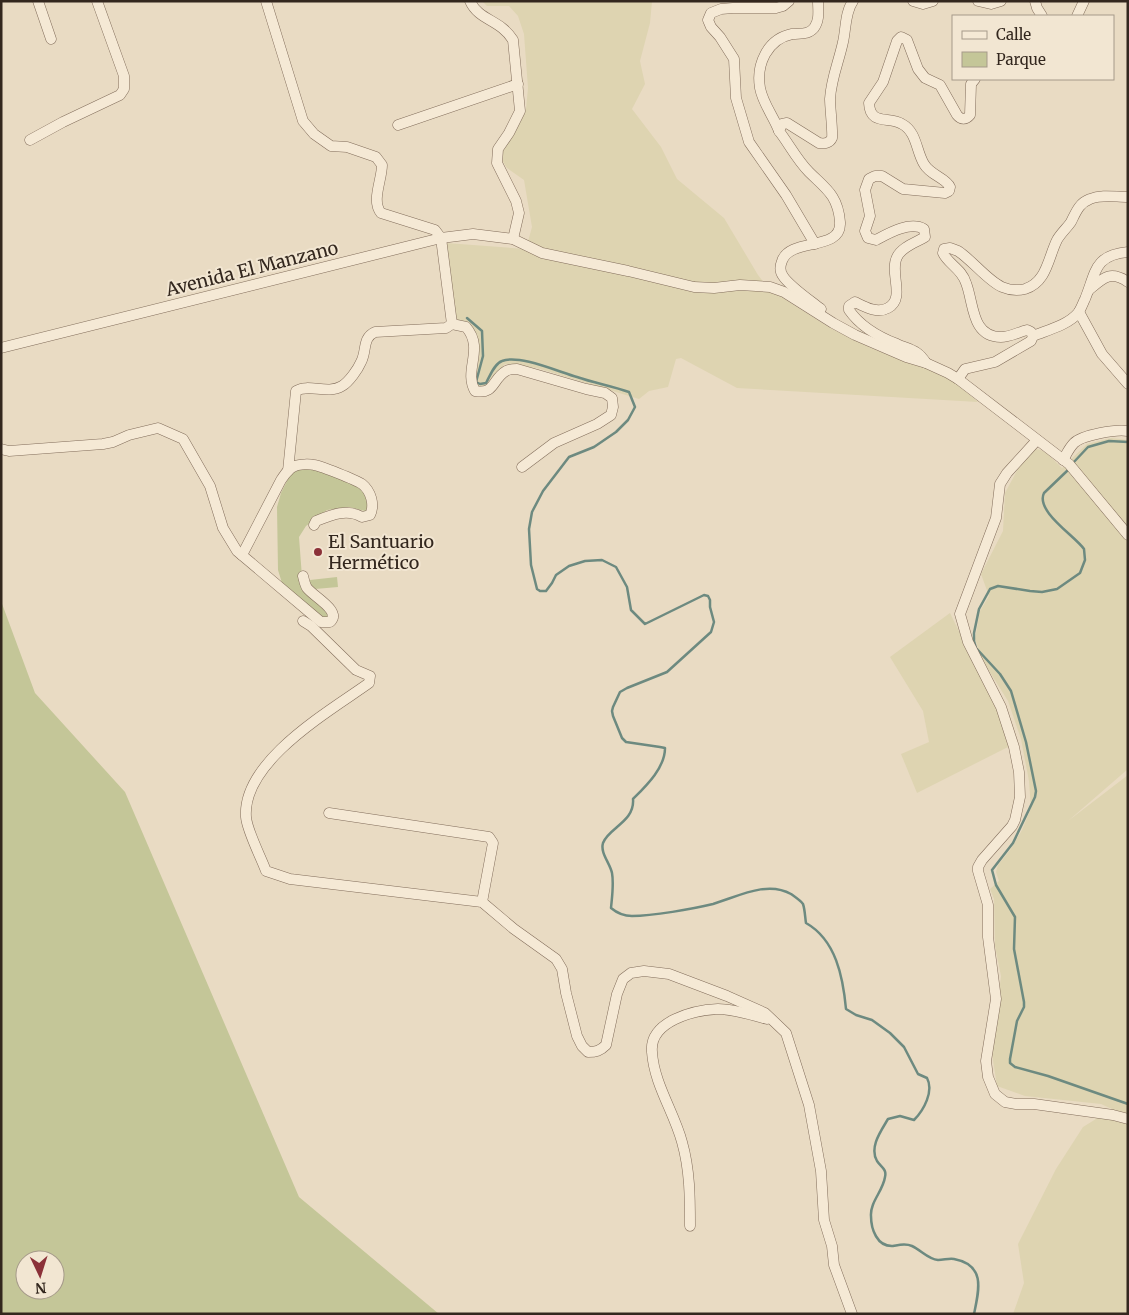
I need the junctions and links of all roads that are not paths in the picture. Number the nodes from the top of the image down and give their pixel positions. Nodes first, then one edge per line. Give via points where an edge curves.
1 (38, 1) edge
2 (97, 1) edge
3 (266, 1) edge
4 (470, 1) edge
5 (789, 1) edge
6 (818, 1) edge
7 (854, 1) edge
8 (912, 1) edge
9 (932, 1) edge
10 (1001, 1) edge
11 (1035, 1) edge
12 (1084, 1) edge
13 (985, 2) edge
14 (1041, 15) edge
15 (1077, 15) edge
16 (51, 39) dead end
17 (974, 80) edge
18 (518, 84) junction
19 (398, 125) dead end
20 (779, 131) junction
21 (30, 140) dead end
22 (1128, 197) edge
23 (441, 238) junction
24 (513, 239) junction
25 (815, 244) junction
26 (1128, 252) edge
27 (1128, 282) edge
28 (1088, 290) junction
29 (1079, 312) junction
30 (833, 323) junction
31 (452, 324) junction
32 (1033, 336) junction
33 (1, 348) edge
34 (926, 363) junction
35 (958, 379) junction
36 (1128, 384) edge
37 (1128, 430) edge
38 (1037, 440) junction
39 (1, 449) edge
40 (1063, 460) junction
41 (522, 467) dead end
42 (288, 471) junction
43 (314, 525) dead end
44 (1128, 535) edge
45 (242, 554) junction
46 (303, 576) dead end
47 (303, 621) dead end
48 (329, 813) dead end
49 (482, 902) junction
50 (775, 1021) junction
51 (1128, 1119) edge
52 (690, 1226) dead end
53 (852, 1314) edge

1 - 16 street
2 - 21 street via 124,76 124,90 120,95
3 - 23 street via 303,121 331,146 347,147 376,157 382,165 376,201 380,213 435,230
4 - 18 street via 474,10 508,31 513,40
5 - 25 street via 776,8 721,9 711,13 708,20 734,59 736,98 749,142
6 - 20 street via 818,19 814,27 808,32 778,40 762,60 760,88
7 - 20 street via 848,12 831,86 831,140 819,143 787,123 782,124
8 - 9 street via 923,4
10 - 13 street
11 - 14 street
12 - 15 street
17 - 34 street via 971,84 970,115 961,119 940,86 922,74 908,40 901,37 883,82 869,103 876,118 896,121 907,128 926,168 950,187 945,193 910,191 882,176 869,179 865,190 870,216 865,231 868,238 876,240 895,230 917,227 924,229 926,234 897,256 894,268 896,295 890,306 875,310 855,302 850,304 849,310 878,336 918,352
18 - 19 street
18 - 24 street via 520,111 498,149 497,164 516,200 519,213
20 - 25 street via 834,200 840,221 838,232 833,238
22 - 32 street via 1098,196 1079,205 1057,240 1040,279 1022,289 1000,286 958,250 946,248 943,251 966,283 976,320 982,329 995,336 1027,330
23 - 24 street, Avenida El Manzano via 473,234
23 - 31 street
23 - 33 street, Avenida El Manzano
24 - 30 street, Avenida El Manzano via 542,253 694,287 770,287 784,292
25 - 30 street via 794,248 787,253 781,265 782,273
26 - 28 street via 1114,254 1101,261
27 - 28 street via 1118,276 1106,277
28 - 29 street
29 - 32 street via 1070,320
29 - 36 street via 1102,354
30 - 34 street
31 - 41 street via 466,327 474,340 471,384 475,391 483,393 489,390 507,370 517,369 605,393 612,398 610,415 554,443
31 - 42 street via 446,328 369,334 362,361 342,386 331,390 301,388 296,391
32 - 35 street via 1031,342 995,362 965,369
34 - 35 street
35 - 38 street
37 - 40 street via 1077,440
38 - 40 street
38 - 51 street via 1000,484 996,518 960,614 968,642 1001,707 1019,772 1020,797 1012,826 978,867 988,906 988,937 996,999 987,1050 988,1077 995,1094 1006,1102
39 - 45 street via 103,444 158,428 170,432 183,439 210,486 223,528
40 - 44 street
42 - 43 street via 296,465 314,464 362,484 369,493 373,502 370,515 362,517 344,512 316,521
42 - 45 street
45 - 46 street via 321,622 330,622 333,620 331,609 306,587
47 - 49 street via 356,670 370,676 369,682 288,742 256,778 248,799 246,818 266,871 290,879
48 - 49 street via 489,837 493,843
49 - 50 street via 556,958 562,969 577,1036 588,1052 602,1050 606,1045 617,994 623,979 631,973 669,974 727,996
50 - 52 street via 732,1010 705,1010 672,1021 660,1029 652,1042 655,1067 687,1164
50 - 53 street via 786,1033 809,1105 821,1171 824,1220 834,1265

